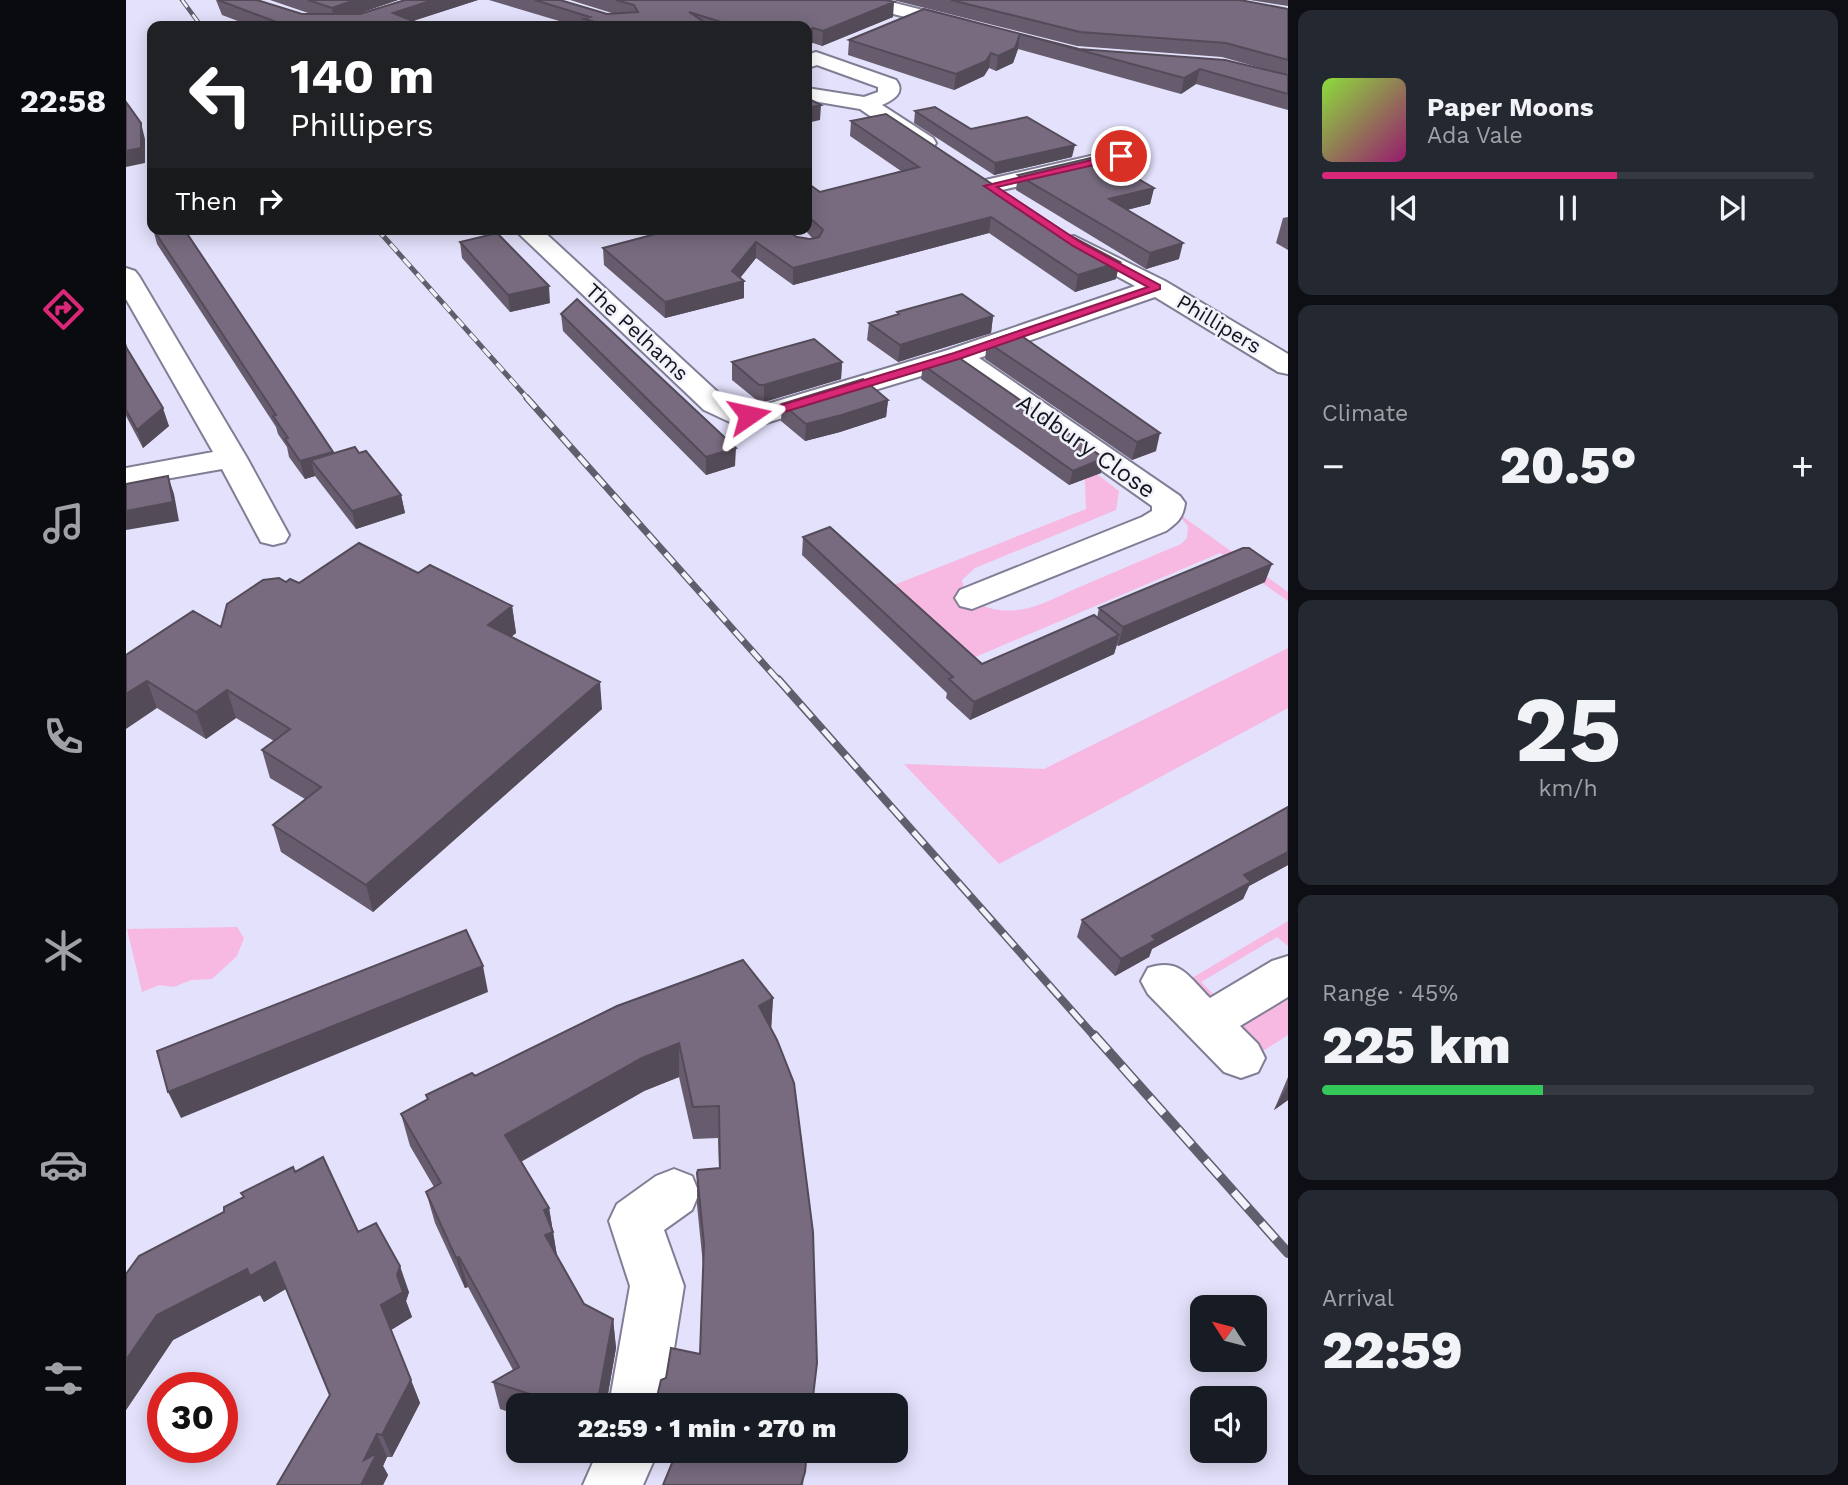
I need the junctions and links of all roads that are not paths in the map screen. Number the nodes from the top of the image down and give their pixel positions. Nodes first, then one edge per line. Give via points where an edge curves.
1 (861, 0) edge
2 (920, 15) junction
3 (885, 30) edge
4 (985, 32) edge
5 (839, 49) dead end
6 (812, 60) edge
7 (812, 60) edge
8 (812, 95) edge
9 (866, 104) junction
10 (944, 156) edge
11 (1121, 156) dead end
12 (966, 171) edge
13 (989, 186) junction
14 (1011, 201) edge
15 (1053, 229) edge
16 (532, 235) edge
17 (126, 276) edge
18 (1157, 287) junction
19 (958, 356) junction
20 (1288, 366) edge
21 (232, 458) junction
22 (126, 477) edge
23 (273, 535) dead end
24 (972, 598) dead end
25 (1288, 974) edge
26 (1164, 981) dead end
27 (1208, 1023) junction
28 (1241, 1058) dead end
29 (674, 1193) dead end
30 (639, 1393) edge
31 (623, 1463) edge
32 (612, 1485) edge

1 - 2 street
2 - 3 street
2 - 4 street
5 - 6 street
7 - 9 street via 889,84 888,95
8 - 9 street
9 - 10 street
11 - 13 street
12 - 13 street
13 - 14 street
15 - 18 street, Phillipers
16 - 19 street, The Pelhams via 714,404 732,414 766,414
17 - 21 street
18 - 19 street, The Pelhams
18 - 20 street, Phillipers
19 - 24 street, Aldbury Close via 1169,503 1167,515 1154,524
21 - 22 street
21 - 23 street
25 - 27 street
26 - 27 street
27 - 28 street
29 - 30 street via 635,1221 657,1286
31 - 32 street

